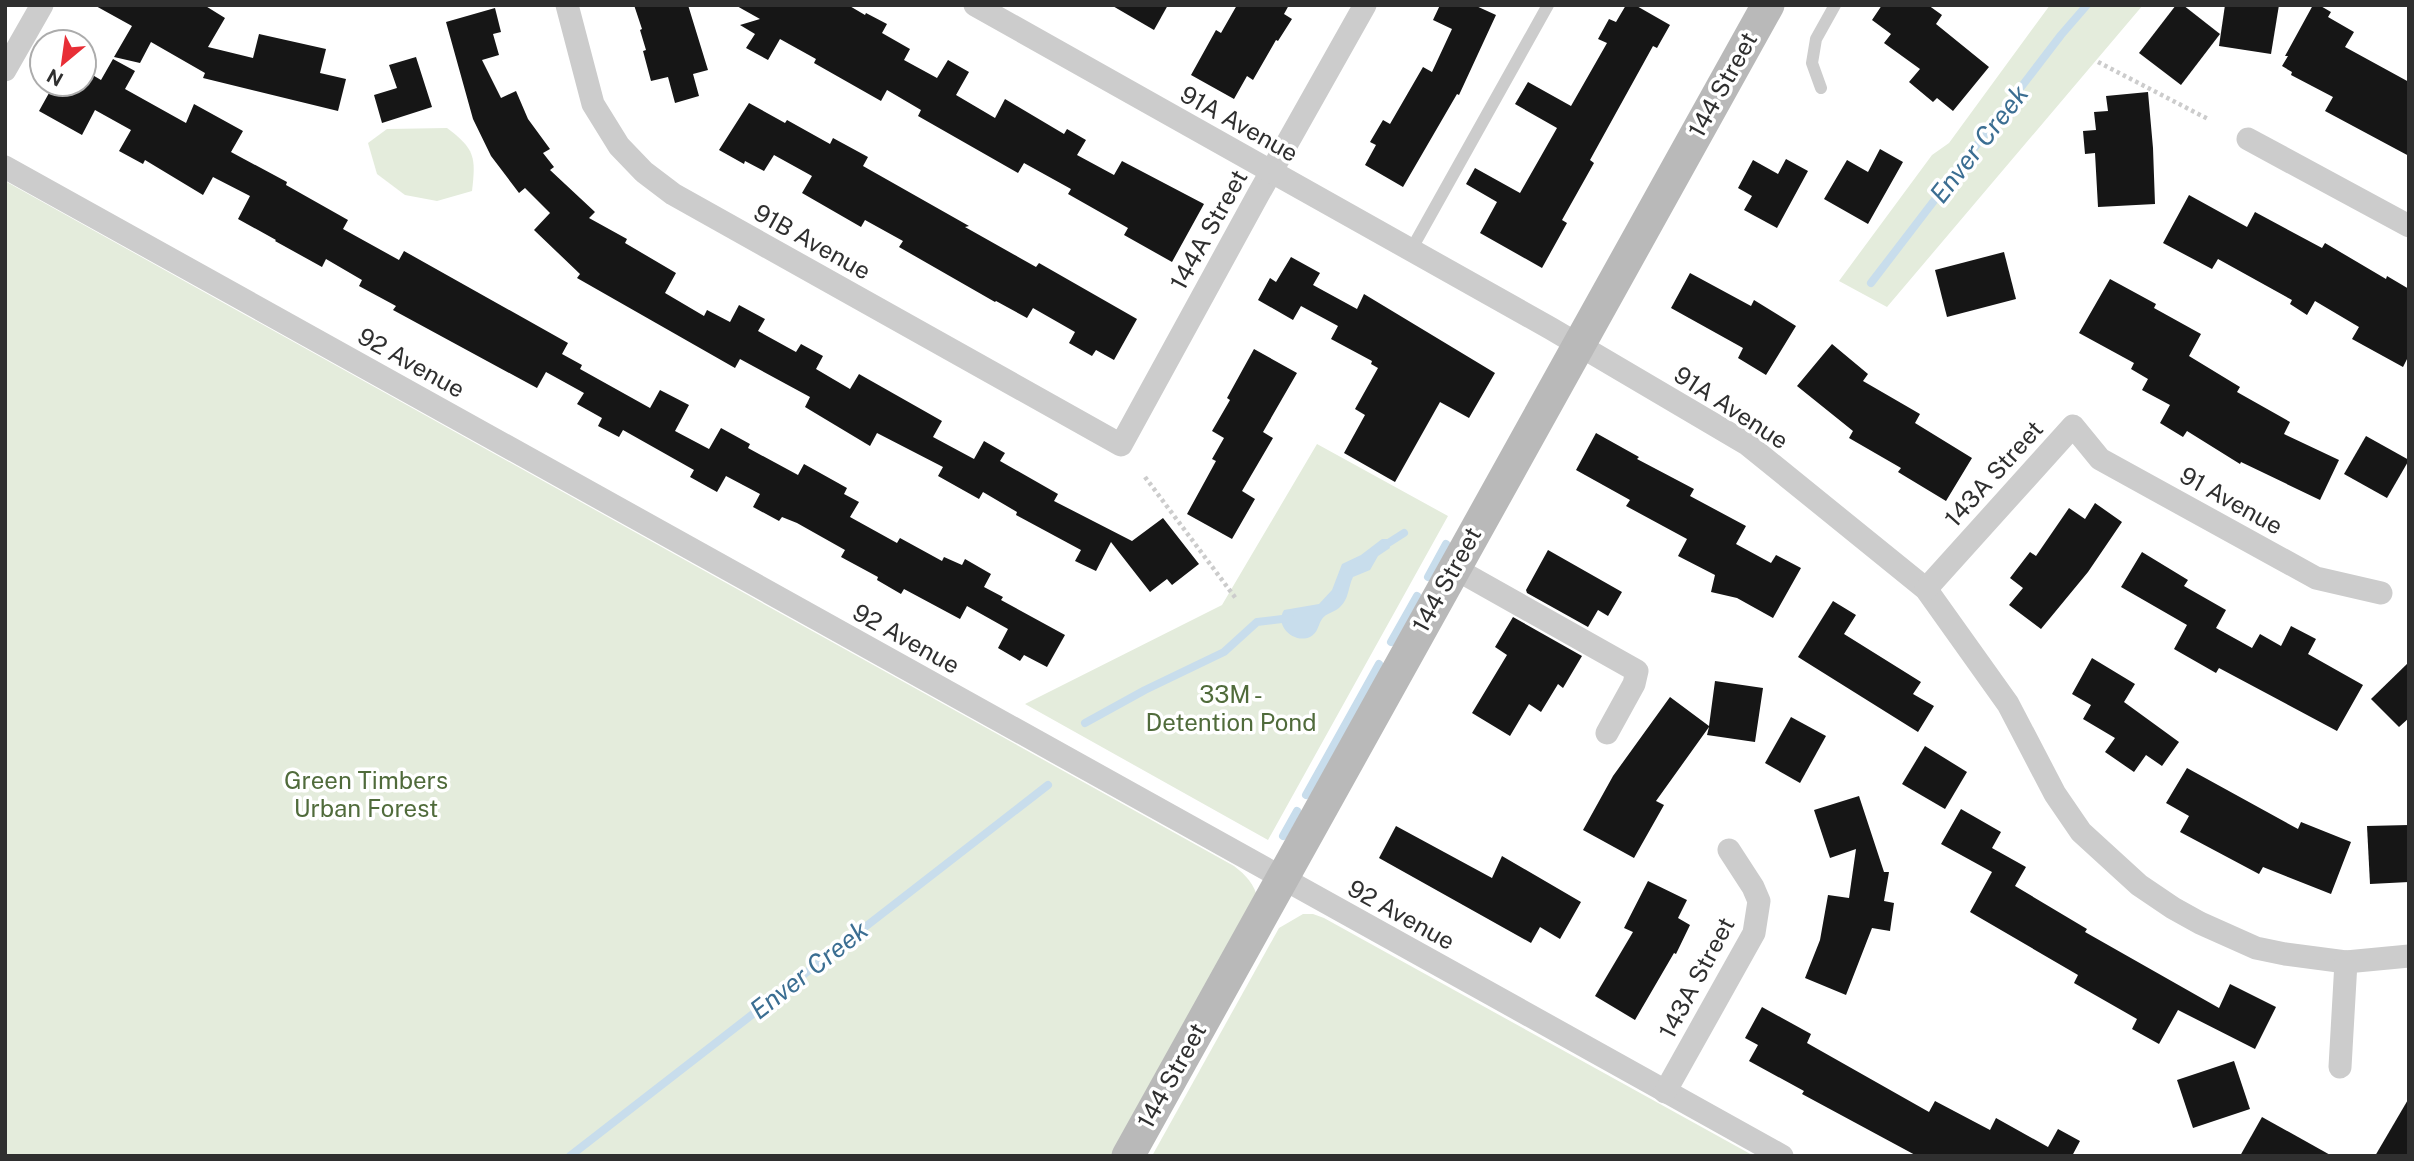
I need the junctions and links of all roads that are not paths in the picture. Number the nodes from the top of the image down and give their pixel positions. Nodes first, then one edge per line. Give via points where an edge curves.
1 (42, 5) edge
2 (567, 5) edge
3 (975, 5) edge
4 (1365, 5) edge
5 (1548, 5) edge
6 (1768, 5) edge
7 (1835, 5) edge
8 (5, 70) edge
9 (1821, 88) dead end
10 (2248, 139) dead end
11 (5, 167) edge
12 (1271, 172) junction
13 (2409, 226) edge
14 (1411, 250) junction
15 (1579, 344) junction
16 (2073, 426) joint
17 (1121, 445) joint
18 (1454, 568) junction
19 (1926, 589) junction
20 (2381, 593) dead end
21 (1607, 733) dead end
22 (1729, 850) dead end
23 (1281, 879) junction
24 (2409, 956) edge
25 (2346, 962) junction
26 (2340, 1068) dead end
27 (1665, 1092) junction
28 (1128, 1156) edge
29 (1782, 1156) edge

1 - 8 street
2 - 17 street, 91B Avenue via 593,104 619,146 644,172 673,194
3 - 12 street, 91A Avenue
4 - 12 street, 144A Street
5 - 14 lane
6 - 15 main road, 144 Street
7 - 9 lane via 1816,39 1812,64
10 - 13 street
11 - 23 street, 92 Avenue
12 - 14 street, 91A Avenue
12 - 17 street, 144A Street
14 - 15 street, 91A Avenue
15 - 18 main road, 144 Street
15 - 19 street, 91A Avenue via 1747,444
16 - 19 street, 143A Street
16 - 20 street, 91 Avenue via 2100,459 2316,578
18 - 21 street via 1637,671
18 - 23 main road, 144 Street
19 - 25 street, 91A Avenue via 2008,704 2066,812 2108,859 2173,908 2225,935 2256,948
22 - 27 street, 143A Street via 1759,901 1754,933
23 - 27 street, 92 Avenue
23 - 28 main road, 144 Street
24 - 25 street, 91A Avenue
25 - 26 street
27 - 29 street, 92 Avenue

